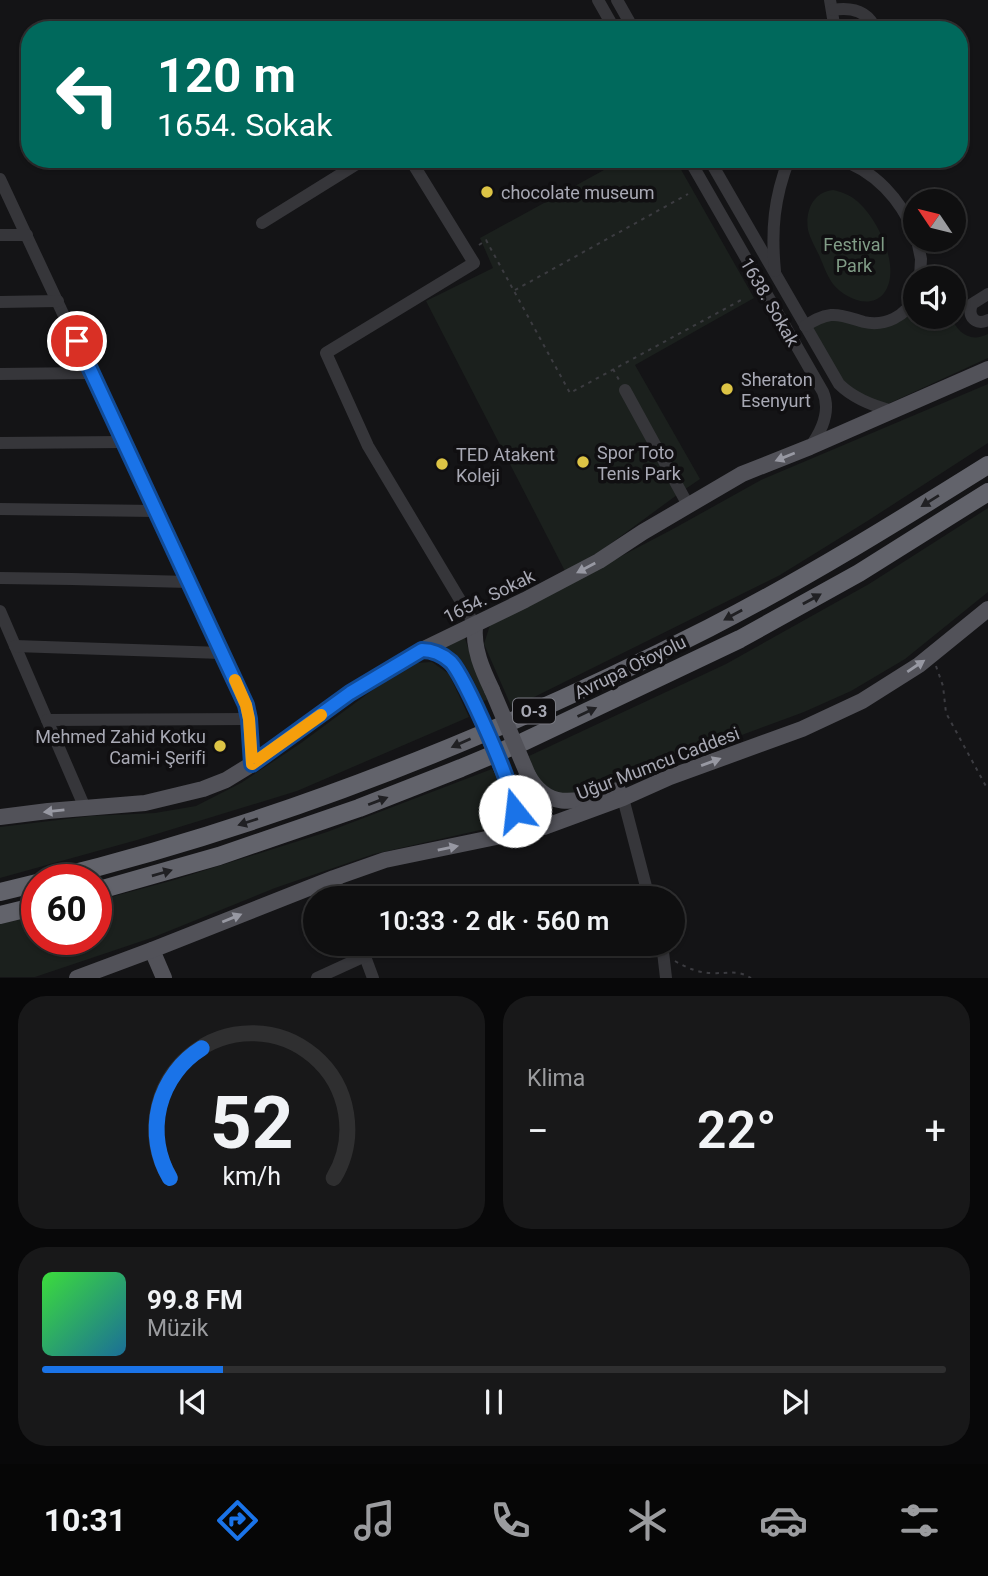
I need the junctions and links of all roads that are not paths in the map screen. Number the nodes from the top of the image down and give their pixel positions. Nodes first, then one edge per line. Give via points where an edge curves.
1 (598, 0) edge
2 (617, 0) edge
3 (832, 5) edge
4 (610, 21) edge
5 (629, 21) edge
6 (871, 21) edge
7 (350, 168) edge
8 (416, 168) edge
9 (694, 168) edge
10 (714, 168) edge
11 (786, 168) edge
12 (860, 168) edge
13 (0, 179) edge
14 (903, 211) edge
15 (262, 222) dead end
16 (0, 234) edge
17 (27, 235) junction
18 (775, 275) junction
19 (988, 294) edge
20 (58, 301) junction
21 (0, 302) edge
22 (903, 313) edge
23 (988, 320) edge
24 (805, 326) junction
25 (988, 369) edge
26 (92, 373) junction
27 (0, 374) edge
28 (625, 390) road end
29 (892, 411) junction
30 (124, 442) junction
31 (0, 443) edge
32 (810, 447) junction
33 (988, 465) edge
34 (988, 492) edge
35 (688, 505) junction
36 (0, 509) edge
37 (156, 511) junction
38 (0, 578) edge
39 (189, 582) junction
40 (988, 609) edge
41 (0, 611) edge
42 (475, 625) junction
43 (15, 646) junction
44 (422, 650) junction
45 (222, 653) junction
46 (249, 719) junction
47 (47, 720) junction
48 (252, 764) junction
49 (670, 777) junction
50 (623, 797) junction
51 (85, 808) junction
52 (0, 817) edge
53 (484, 840) junction
54 (112, 865) edge
55 (334, 878) junction
56 (112, 886) edge
57 (337, 886) edge
58 (646, 886) edge
59 (21, 887) edge
60 (0, 892) edge
61 (21, 910) edge
62 (0, 915) edge
63 (152, 950) junction
64 (365, 956) joint
65 (664, 956) edge
66 (77, 978) edge
67 (164, 978) edge
68 (317, 978) edge
69 (373, 978) edge
70 (666, 978) edge

1 - 4 street
2 - 5 street
3 - 6 street via 858,11
7 - 15 street
8 - 42 street via 474,263 326,353 368,446
9 - 32 street, 1638. Sokak via 823,392 824,419
10 - 18 street, 1638. Sokak
11 - 18 street via 773,222
12 - 14 street via 887,189
13 - 17 street
16 - 17 street
17 - 20 street
18 - 24 street, 1638. Sokak
19 - 23 street via 972,304 970,311 977,323
20 - 21 street
20 - 26 street
22 - 24 street via 872,323 829,315
24 - 29 street, 1638. Sokak via 844,390
25 - 29 main road, 1654. Sokak
26 - 27 street
26 - 30 street
28 - 35 street
29 - 32 main road, 1654. Sokak
30 - 31 street
30 - 37 street
32 -> 35 main road, 1654. Sokak via 742,474
33 -> 54 highway, Avrupa Otoyolu / O-3 via 822,567 601,682 446,750 333,793
56 -> 34 highway, Avrupa Otoyolu / O-3 via 359,808 523,742 740,639 859,573
35 -> 42 main road, 1654. Sokak via 599,561
36 - 37 street
37 - 39 street
38 - 39 street
39 - 45 street
49 -> 40 main road, Uğur Mumcu Caddesi via 803,729 862,701 919,665
41 - 43 street
42 - 44 main road, 1654. Sokak
42 - 49 main road, bridge via 476,651 528,775 544,795 568,802
43 - 45 street
43 - 47 street
44 - 48 main road, 1654. Sokak via 350,693
44 - 53 main road, bridge via 432,650 459,673 515,803 505,827
45 - 46 street
46 - 47 street
46 - 48 street
47 - 51 street
48 - 51 main road, 1654. Sokak via 203,789 145,803
49 - 50 main road, Uğur Mumcu Caddesi
50 - 53 main road, Uğur Mumcu Caddesi via 544,827
50 - 58 street
51 -> 52 main road, 1654. Sokak
55 -> 53 main road, Uğur Mumcu Caddesi via 385,860
55 - 57 street
63 -> 55 main road, Uğur Mumcu Caddesi
59 - 60 highway
61 - 62 highway
63 - 66 main road, Uğur Mumcu Caddesi
63 - 67 main road
64 - 68 street
64 - 69 street
65 - 70 street

